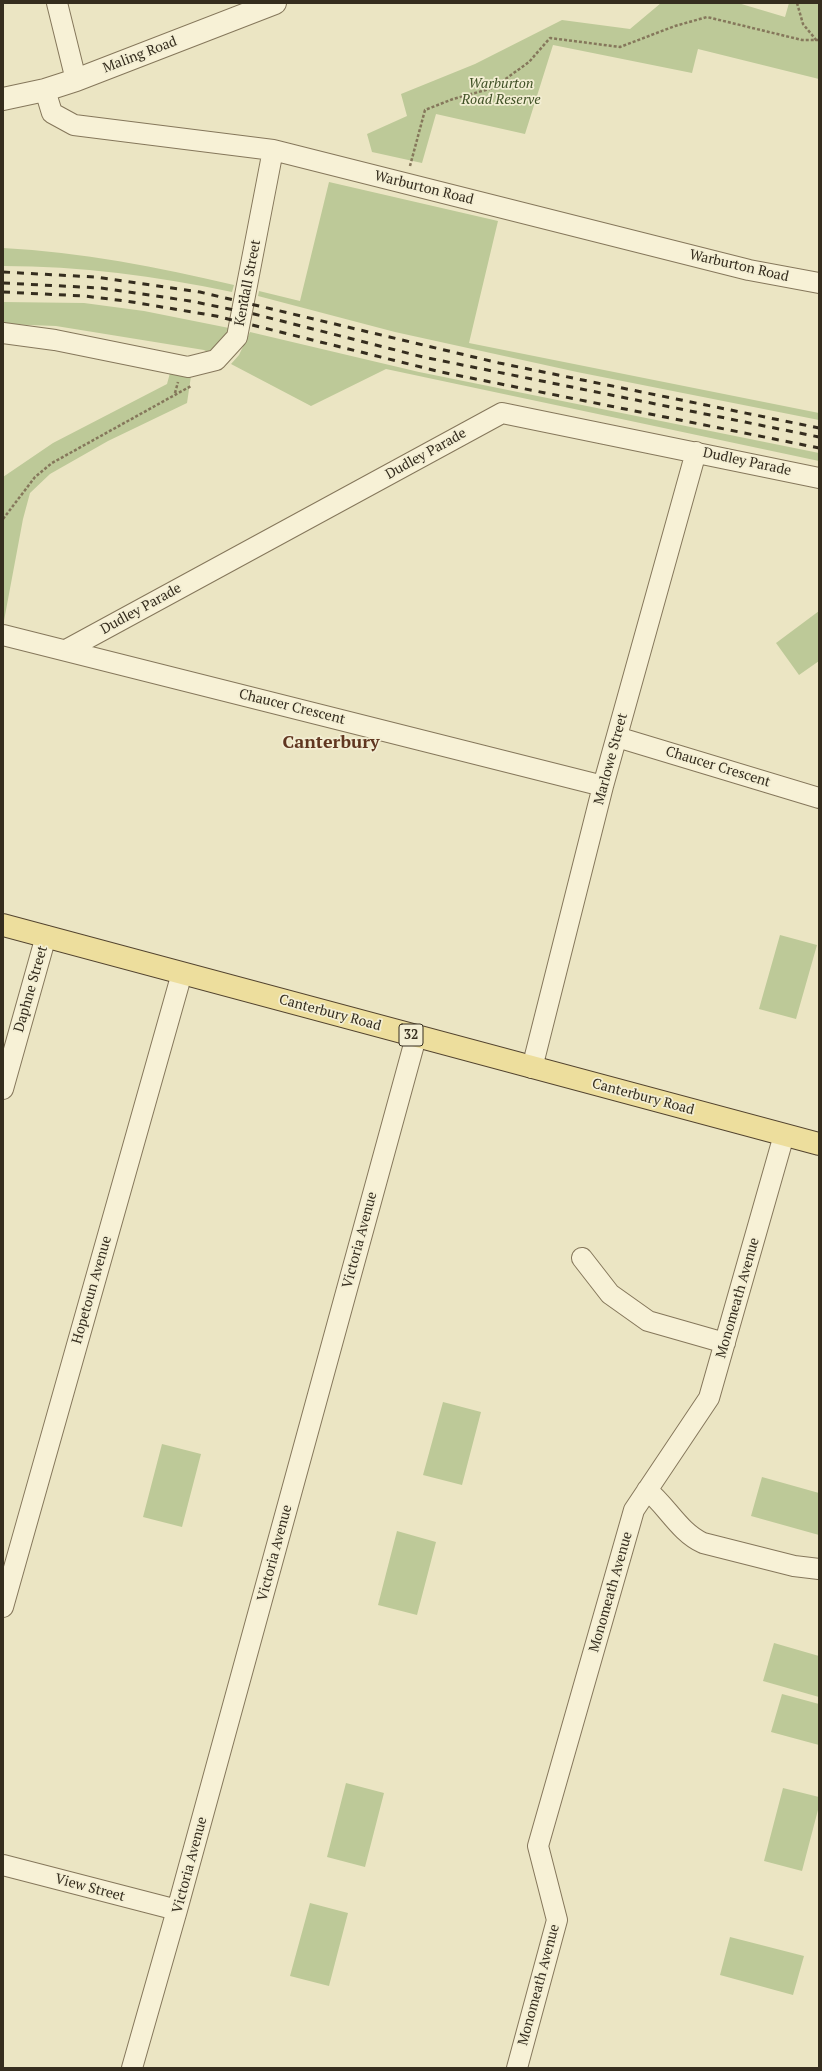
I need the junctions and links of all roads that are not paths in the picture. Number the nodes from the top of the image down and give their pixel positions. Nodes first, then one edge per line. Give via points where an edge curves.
1 (57, 3) edge
2 (275, 3) edge
3 (76, 80) junction
4 (45, 90) junction
5 (3, 99) edge
6 (273, 150) junction
7 (819, 283) edge
8 (3, 332) edge
9 (696, 452) junction
10 (819, 478) edge
11 (4, 637) edge
12 (66, 650) junction
13 (617, 737) junction
14 (604, 786) junction
15 (819, 798) edge
16 (3, 925) edge
17 (46, 936) junction
18 (182, 973) junction
19 (416, 1036) junction
20 (532, 1068) junction
21 (3, 1089) edge
22 (784, 1135) junction
23 (819, 1144) edge
24 (582, 1258) dead end
25 (725, 1342) junction
26 (648, 1490) junction
27 (819, 1570) edge
28 (3, 1607) edge
29 (3, 1865) edge
30 (177, 1910) junction
31 (132, 2068) edge
32 (517, 2068) edge

1 - 3 street
2 - 3 street, Maling Road
3 - 4 street, Maling Road
4 - 5 street, Maling Road
4 - 6 street, Warburton Road via 52,113 74,125
6 - 7 street, Warburton Road via 749,270
6 - 8 street, Kendall Street via 237,337 216,360 188,367
9 - 10 street, Dudley Parade
9 - 12 street, Dudley Parade via 502,413
9 - 13 street, Marlowe Street
11 - 12 street, Chaucer Crescent
12 - 14 street, Chaucer Crescent
13 - 14 street, Marlowe Street
13 - 15 street, Chaucer Crescent
14 - 20 street, Marlowe Street
16 - 17 main road, Canterbury Road / 32
17 - 18 main road, Canterbury Road / 32
17 - 21 street, Daphne Street
18 - 19 main road, Canterbury Road / 32
18 - 28 street, Hopetoun Avenue
19 - 20 main road, Canterbury Road / 32
19 - 30 street, Victoria Avenue
20 - 22 main road, Canterbury Road / 32
22 - 23 main road, Canterbury Road / 32
22 - 25 street, Monomeath Avenue
24 - 25 street via 610,1294 648,1321
25 - 26 street, Monomeath Avenue via 709,1398
26 - 27 street via 695,1539 703,1543
26 - 32 street, Monomeath Avenue via 634,1510 538,1846 557,1920
29 - 30 street, View Street
30 - 31 street, Victoria Avenue

